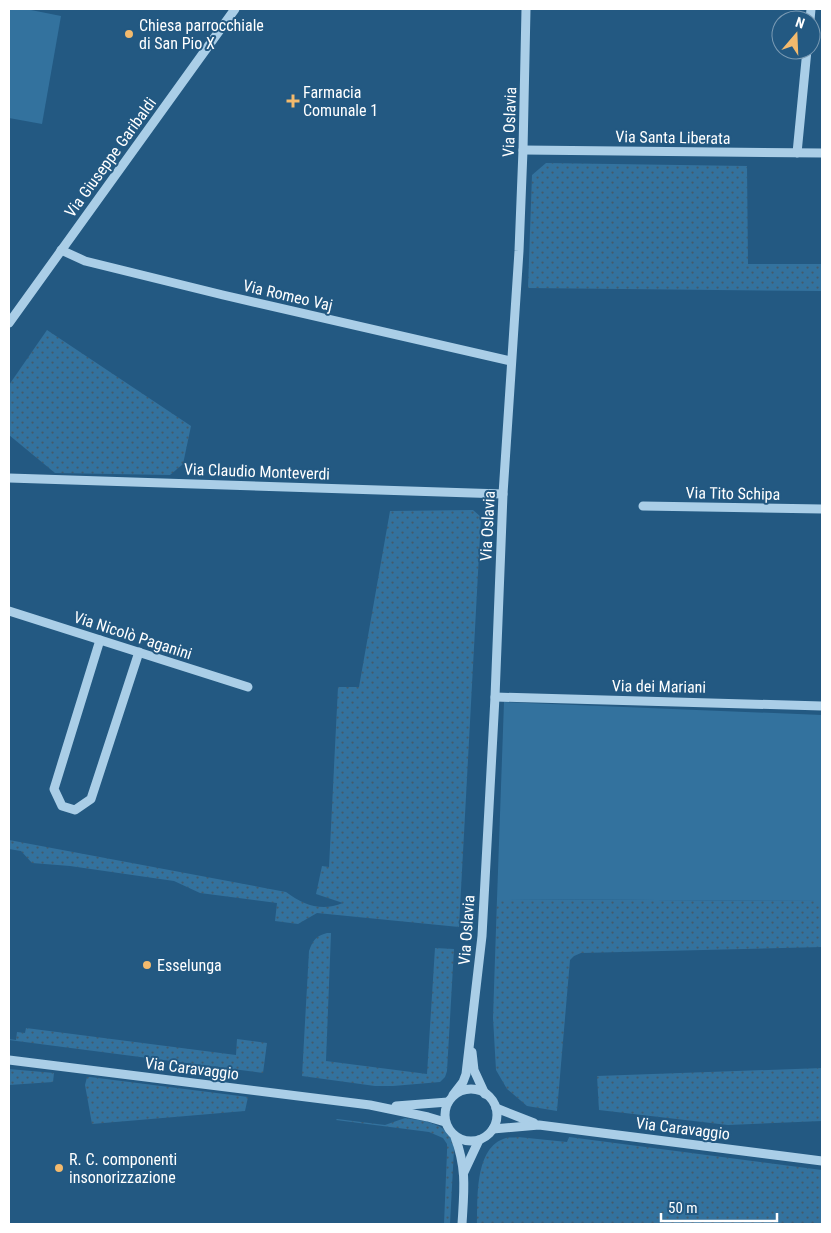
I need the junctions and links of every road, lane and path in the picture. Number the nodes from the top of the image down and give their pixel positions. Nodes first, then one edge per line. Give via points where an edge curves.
1 (235, 9) edge
2 (526, 9) edge
3 (806, 60) edge
4 (523, 150) junction
5 (797, 153) junction
6 (822, 153) edge
7 (61, 250) junction
8 (9, 323) edge
9 (511, 361) junction
10 (9, 478) edge
11 (503, 494) junction
12 (643, 506) dead end
13 (822, 509) edge
14 (9, 611) edge
15 (100, 640) junction
16 (139, 652) junction
17 (248, 687) dead end
18 (495, 697) junction
19 (822, 706) edge
20 (470, 1045) junction
21 (9, 1060) edge
22 (486, 1094) junction
23 (450, 1099) junction
24 (370, 1105) junction
25 (496, 1108) junction
26 (445, 1122) junction
27 (539, 1125) junction
28 (493, 1129) junction
29 (455, 1136) junction
30 (479, 1140) junction
31 (822, 1161) edge
32 (464, 1173) junction
33 (462, 1224) edge

1 - 7 street, Via Giuseppe Garibaldi
2 - 4 street, Via Oslavia
3 - 5 street
4 - 5 street, Via Santa Liberata
4 - 9 street, Via Oslavia
5 - 6 street, Via Santa Liberata
7 - 8 street, Via Giuseppe Garibaldi
7 - 9 street, Via Romeo Vaj via 85,262
9 - 11 street, Via Oslavia
10 - 11 street, Via Claudio Monteverdi
11 - 18 street, Via Oslavia
12 - 13 street, Via Tito Schipa
14 - 15 street, Via Nicolò Paganini
15 - 16 street, Via Nicolò Paganini
15 - 16 street via 54,789 62,806 75,810 92,799
16 - 17 street, Via Nicolò Paganini
18 - 19 street, Via dei Mariani
18 - 20 street, Via Oslavia via 482,936
20 - 22 street, Via Oslavia via 474,1070
20 - 23 street, Via Oslavia via 463,1082
21 - 24 street, Via Caravaggio
22 - 23 street via 469,1089
22 - 25 street
23 - 24 street, Via Caravaggio via 409,1106
23 - 26 street via 445,1108
24 - 26 street, Via Caravaggio
25 - 27 street, Via Caravaggio
25 - 28 street
26 - 29 street
27 - 28 street, Via Caravaggio
27 - 31 street, Via Caravaggio
28 - 30 street
29 - 30 street via 471,1142
29 - 32 street
30 - 32 street
32 - 33 street

